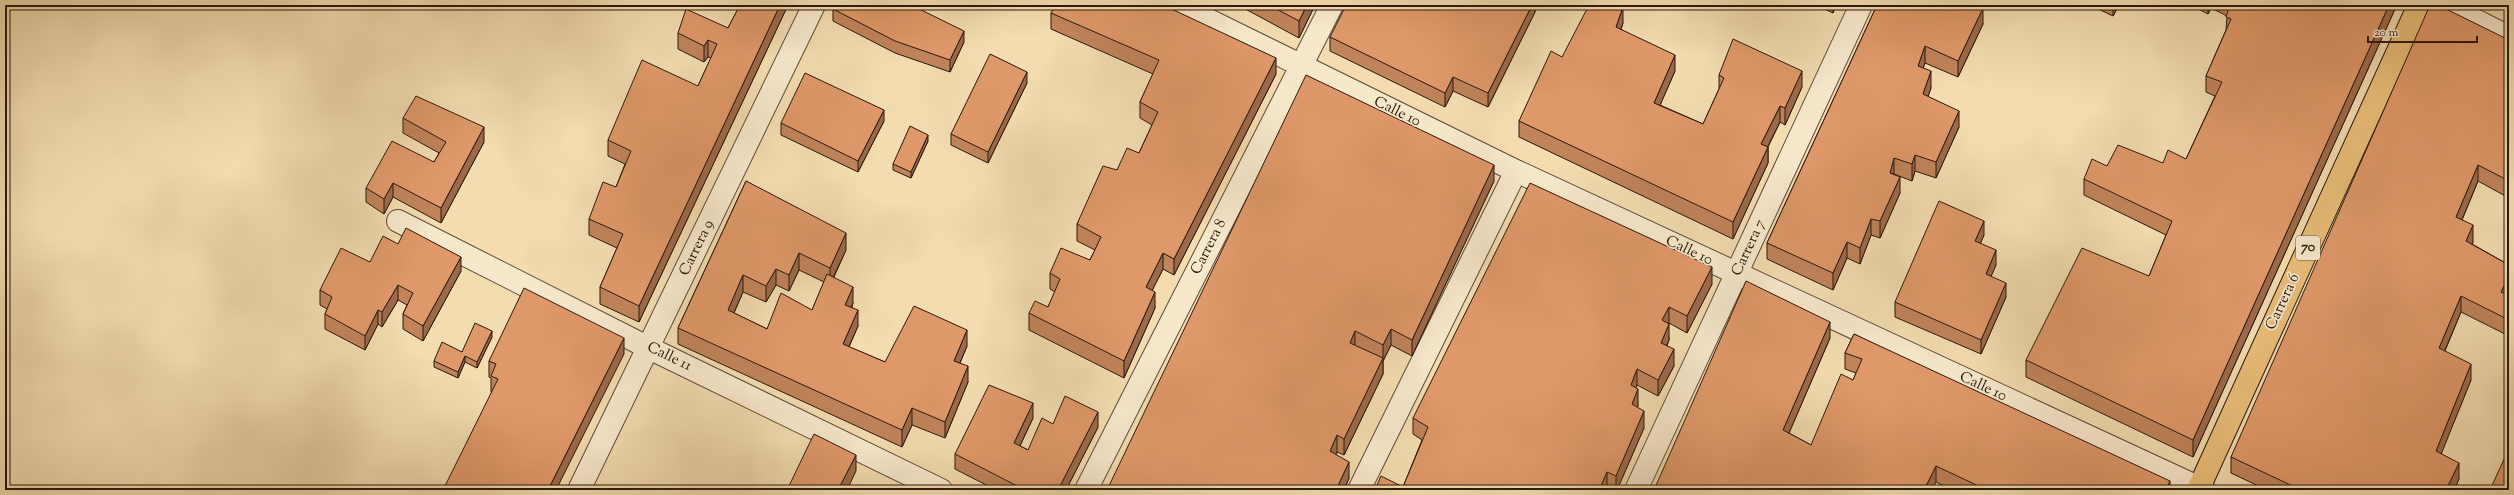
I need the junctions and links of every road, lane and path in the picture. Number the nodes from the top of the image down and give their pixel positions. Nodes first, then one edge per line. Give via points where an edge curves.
1 (814, 5) edge
2 (1178, 5) edge
3 (1332, 5) edge
4 (1861, 5) edge
5 (2419, 5) edge
6 (2445, 5) edge
7 (2509, 37) edge
8 (1301, 65) junction
9 (1516, 170) junction
10 (398, 221) dead end
11 (1738, 273) junction
12 (649, 348) junction
13 (2200, 489) edge
14 (579, 490) edge
15 (941, 490) edge
16 (1086, 490) edge
17 (1359, 490) edge
18 (1636, 490) edge

1 - 12 street, Carrera 9
2 - 8 street, Calle 10
3 - 8 street, Carrera 8
4 - 11 street, Carrera 7
5 - 13 main road, Carrera 6 / 70
6 - 7 street
8 - 9 street, Calle 10
8 - 16 street, Carrera 8
9 - 11 street, Calle 10
9 - 17 street
10 - 12 street, Calle 11
11 - 13 street, Calle 10
11 - 18 street, Carrera 7
12 - 14 street, Carrera 9
12 - 15 street, Calle 11

